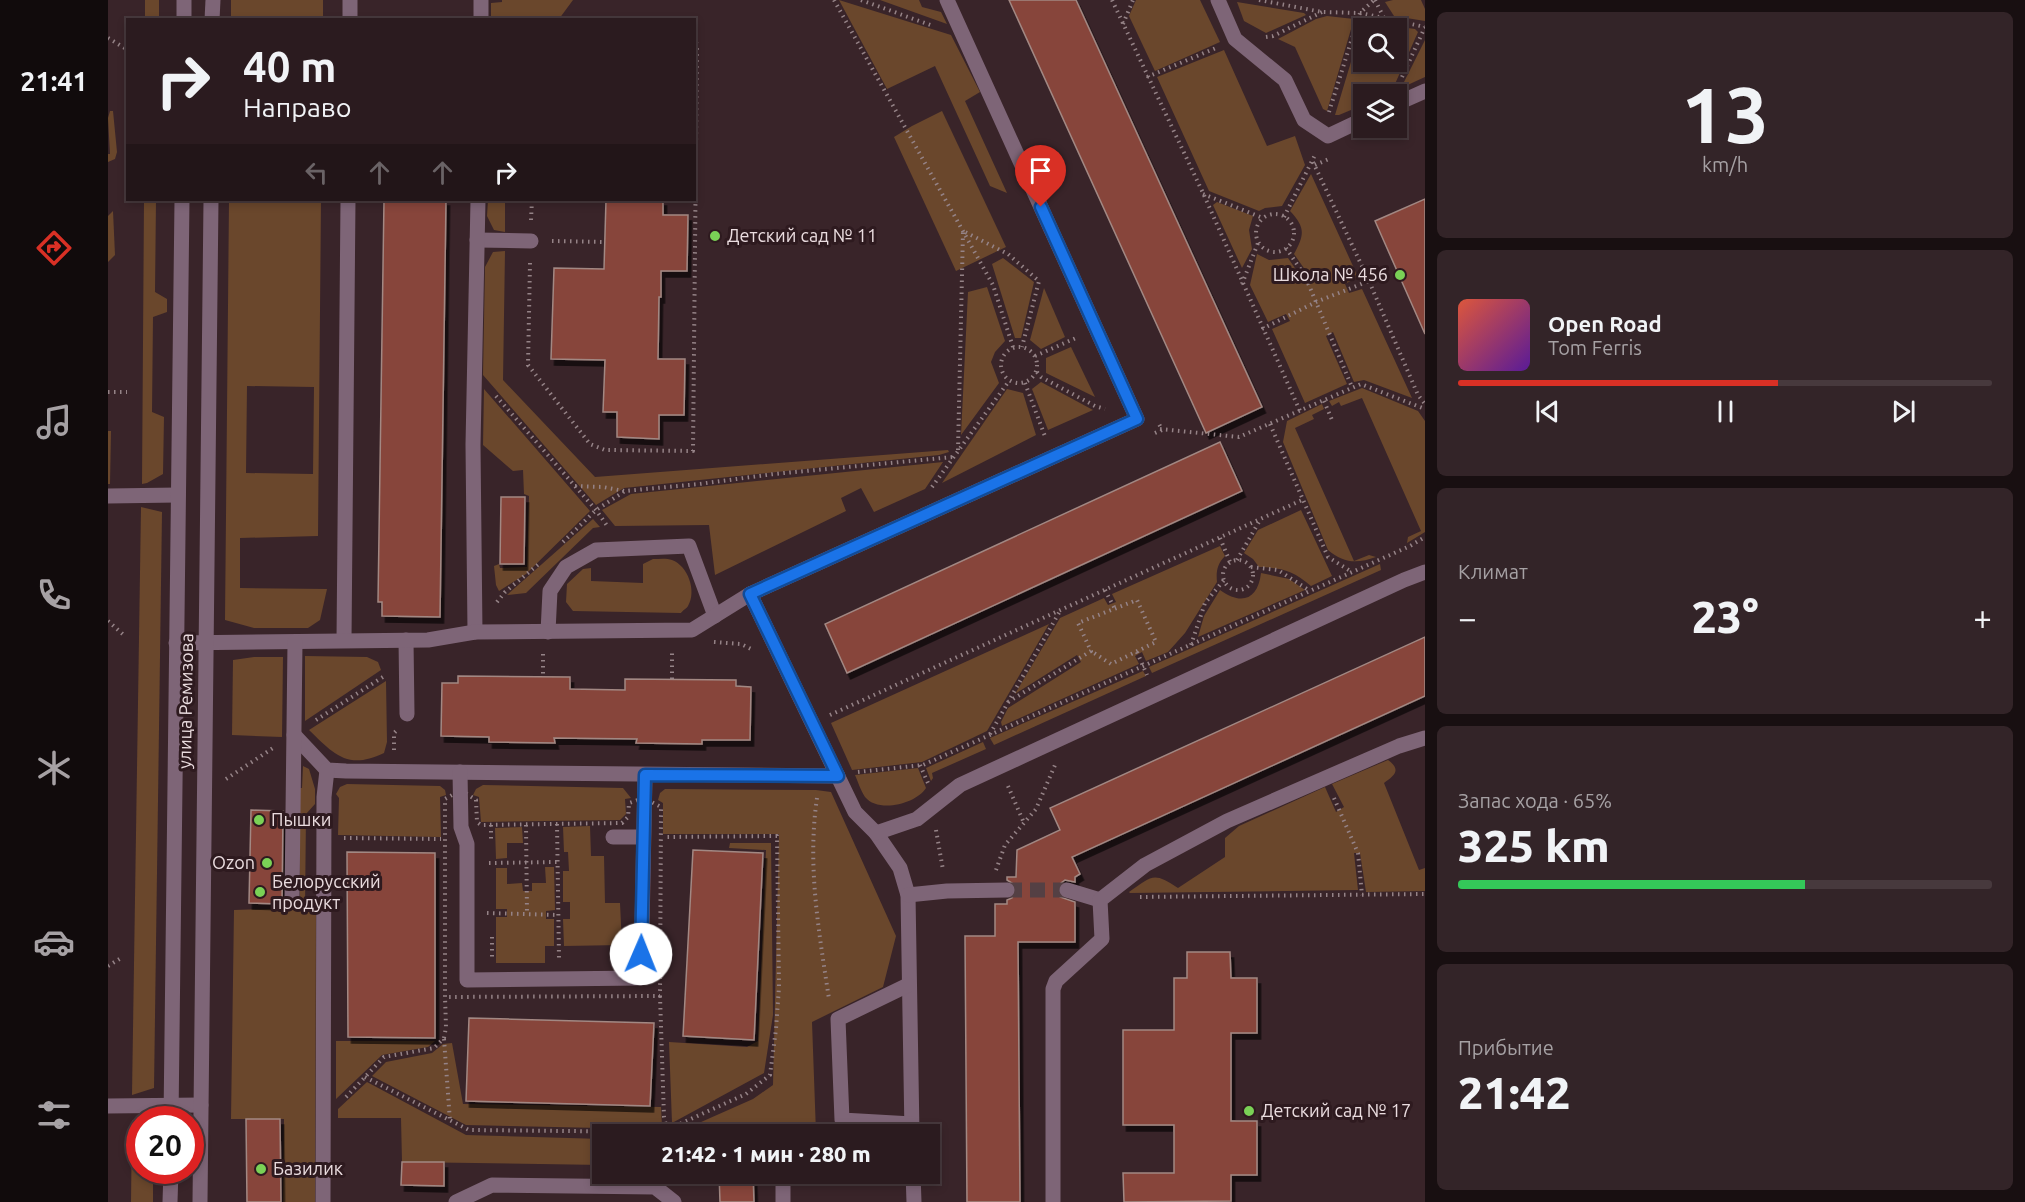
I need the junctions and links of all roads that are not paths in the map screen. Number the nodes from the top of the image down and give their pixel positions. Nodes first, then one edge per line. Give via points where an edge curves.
1 (184, 0) edge
2 (213, 0) edge
3 (350, 0) edge
4 (481, 0) edge
5 (947, 0) edge
6 (1218, 0) edge
7 (184, 18) edge
8 (212, 18) edge
9 (350, 18) edge
10 (481, 18) edge
11 (1425, 91) edge
12 (1407, 99) edge
13 (1353, 125) edge
14 (182, 201) edge
15 (211, 201) edge
16 (348, 201) edge
17 (478, 201) edge
18 (477, 240) junction
19 (531, 241) road end
20 (178, 495) junction
21 (108, 496) edge
22 (1425, 573) edge
23 (750, 594) junction
24 (715, 616) junction
25 (475, 632) junction
26 (548, 632) junction
27 (344, 640) junction
28 (406, 640) junction
29 (295, 642) junction
30 (176, 643) junction
31 (206, 644) junction
32 (406, 714) road end
33 (294, 735) junction
34 (1425, 738) edge
35 (327, 770) junction
36 (460, 772) junction
37 (844, 774) junction
38 (645, 775) junction
39 (876, 833) junction
40 (613, 837) dead end
41 (643, 837) junction
42 (1007, 890) tunnel mouth
43 (1067, 890) tunnel mouth
44 (908, 895) junction
45 (292, 898) dead end
46 (1100, 900) junction
47 (908, 985) junction
48 (201, 1105) junction
49 (108, 1106) edge
50 (171, 1106) edge
51 (197, 1106) edge
52 (126, 1108) edge
53 (873, 1124) edge
54 (912, 1124) edge
55 (171, 1184) edge
56 (783, 1184) edge
57 (913, 1184) edge
58 (170, 1202) edge
59 (200, 1202) edge
60 (323, 1202) edge
61 (456, 1202) edge
62 (674, 1202) edge
63 (783, 1202) edge
64 (914, 1202) edge
65 (1053, 1202) edge

1 - 7 street
2 - 8 street
3 - 9 street
4 - 10 street
5 - 23 street via 1137,419
6 - 13 street via 1235,39 1285,80 1304,120 1328,136
11 - 12 street
14 - 20 street, улица Ремизова
15 - 31 street, улица Ремизова
16 - 27 street
17 - 18 street
18 - 19 street
18 - 25 street
20 - 21 street
20 - 30 street, улица Ремизова
22 - 39 street via 960,785 917,819
23 - 24 street
23 - 37 street via 811,723
24 - 26 street via 692,630
24 - 26 street via 689,546 596,550 566,567 550,591
25 - 26 street
25 - 28 street
27 - 28 street
27 - 29 street
28 - 32 street
29 - 31 street
29 - 33 street
30 - 31 street
30 - 50 street, улица Ремизова
31 - 48 street, улица Ремизова
33 - 35 street
33 - 45 street
34 - 46 street via 1227,821 1145,865
35 - 36 street
35 - 60 street
36 - 38 street
36 - 41 street via 461,827 467,844 467,980 641,978
37 - 38 street
37 - 39 street via 855,812
38 - 41 street
39 - 44 street via 900,868
40 - 41 street
42 - 44 street
43 - 46 street
44 - 47 street
46 - 65 street via 1102,939 1056,981 1053,989
47 - 53 street via 838,1019 842,1120
47 - 54 street
48 - 51 street
48 - 59 street, улица Ремизова
49 - 52 street
55 - 58 street
56 - 63 street
57 - 64 street
61 - 62 street via 492,1185 655,1187

